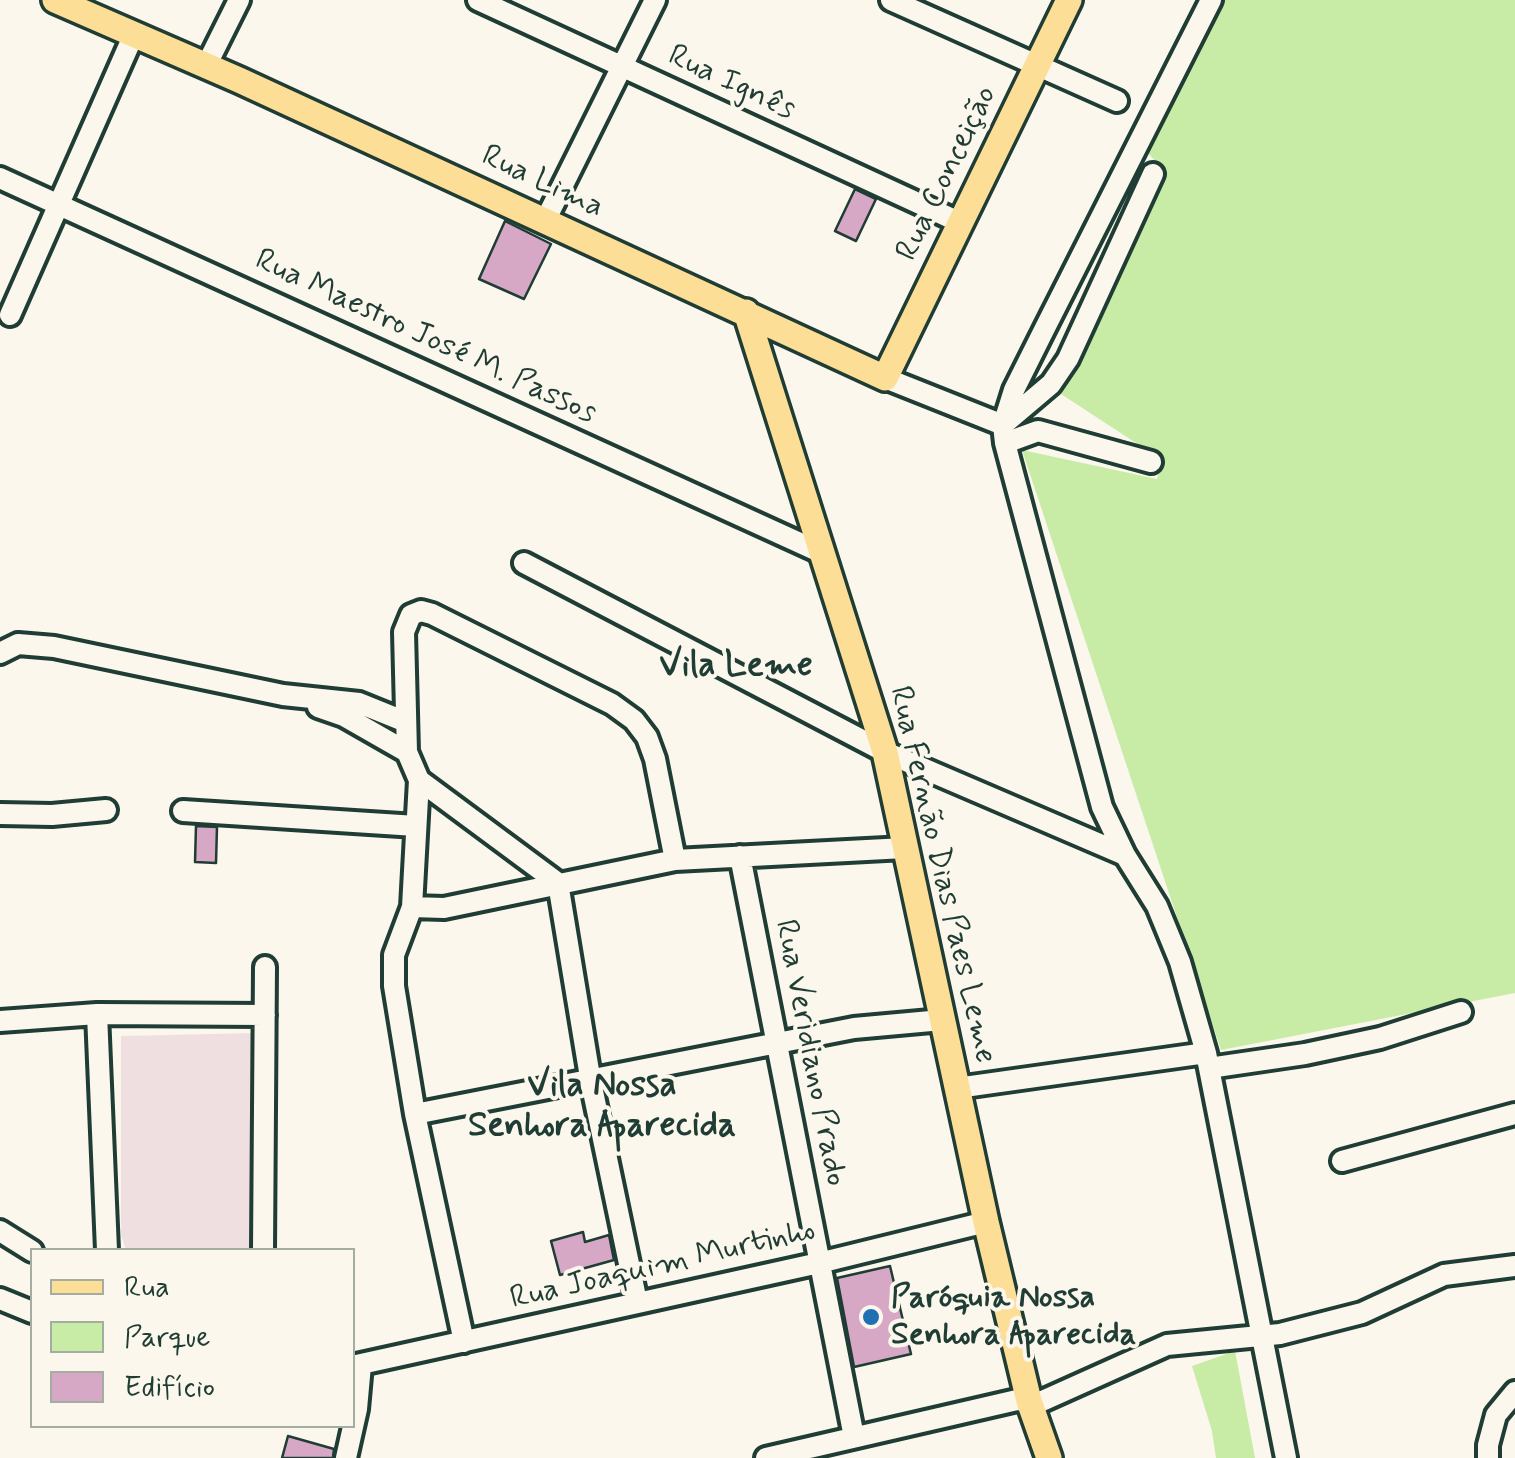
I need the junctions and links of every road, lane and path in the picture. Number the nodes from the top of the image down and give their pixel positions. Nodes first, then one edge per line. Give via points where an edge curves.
1 (55, 0) edge
2 (240, 0) edge
3 (478, 0) edge
4 (656, 0) edge
5 (891, 0) edge
6 (1069, 0) edge
7 (1210, 0) edge
8 (134, 34) junction
9 (1038, 65) junction
10 (206, 66) junction
11 (622, 66) junction
12 (1117, 101) dead end
13 (1152, 174) dead end
14 (0, 178) edge
15 (58, 203) junction
16 (546, 220) junction
17 (960, 222) junction
18 (746, 312) junction
19 (10, 315) dead end
20 (885, 378) junction
21 (1004, 434) junction
22 (1151, 462) dead end
23 (824, 554) junction
24 (524, 563) dead end
25 (0, 653) edge
26 (283, 695) junction
27 (406, 722) junction
28 (407, 752) junction
29 (885, 752) junction
30 (419, 780) junction
31 (106, 810) dead end
32 (183, 811) dead end
33 (0, 814) edge
34 (416, 826) junction
35 (905, 848) junction
36 (1125, 855) junction
37 (740, 856) junction
38 (675, 860) junction
39 (558, 883) junction
40 (412, 907) junction
41 (266, 967) dead end
42 (1461, 1012) dead end
43 (97, 1014) junction
44 (266, 1015) junction
45 (942, 1020) junction
46 (0, 1021) edge
47 (778, 1044) junction
48 (1208, 1060) junction
49 (590, 1077) junction
50 (956, 1088) junction
51 (415, 1114) junction
52 (1515, 1114) edge
53 (1342, 1161) dead end
54 (986, 1222) junction
55 (0, 1230) edge
56 (107, 1248) edge
57 (263, 1248) edge
58 (30, 1250) edge
59 (818, 1263) junction
60 (1515, 1266) edge
61 (0, 1300) edge
62 (638, 1302) junction
63 (30, 1311) edge
64 (1262, 1335) junction
65 (464, 1342) junction
66 (357, 1366) edge
67 (1515, 1392) edge
68 (1028, 1402) junction
69 (355, 1418) edge
70 (353, 1428) edge
71 (854, 1438) junction
72 (346, 1458) edge
73 (766, 1458) edge
74 (1049, 1458) edge
75 (1286, 1458) edge
76 (1488, 1458) edge

1 - 8 main road, Rua Lima
2 - 10 street
3 - 11 street, Rua Ignês
4 - 11 street
5 - 9 street
6 - 9 main road, Rua Conceição
7 - 21 street via 1014,390
8 - 10 main road, Rua Lima
8 - 15 street
9 - 12 street
9 - 17 main road, Rua Conceição
10 - 16 main road, Rua Lima
11 - 16 street
11 - 17 street, Rua Ignês
13 - 21 street via 1068,360
14 - 15 street, Rua Maestro José M. Passos
15 - 19 street
15 - 23 street, Rua Maestro José M. Passos
16 - 18 main road, Rua Lima
17 - 20 main road, Rua Conceição
18 - 20 main road, Rua Lima
18 - 23 main road, Rua Fernão Dias Paes Leme
20 - 21 street, Rua Lima
21 - 22 street via 1038,431
21 - 36 street via 1102,807
23 - 29 main road, Rua Fernão Dias Paes Leme
24 - 29 street
25 - 26 street via 18,644 54,647
26 - 27 street via 359,703
26 - 28 street via 344,716
27 - 28 street
27 - 38 street via 406,622 421,611 634,720 655,758
28 - 30 street
29 - 35 main road, Rua Fernão Dias Paes Leme
29 - 36 street
30 - 34 street
30 - 39 street
31 - 33 street
32 - 34 street
34 - 40 street
35 - 37 street
35 - 45 main road, Rua Fernão Dias Paes Leme
36 - 48 street via 1157,906 1180,962
37 - 38 street
37 - 47 street, Rua Veridiano Prado
38 - 39 street
39 - 40 street via 444,908
39 - 49 street
40 - 51 street via 394,955 394,986
41 - 44 street
42 - 48 street via 1305,1054
43 - 44 street
43 - 46 street
43 - 56 street
44 - 57 street
45 - 47 street
45 - 50 main road, Rua Fernão Dias Paes Leme
47 - 49 street
47 - 59 street, Rua Veridiano Prado
48 - 50 street
48 - 64 street
49 - 51 street
49 - 62 street
50 - 54 main road, Rua Fernão Dias Paes Leme
51 - 65 street
52 - 53 street
54 - 59 street, Rua Joaquim Murtinho
54 - 68 main road, Rua Fernão Dias Paes Leme
55 - 58 street
59 - 62 street, Rua Joaquim Murtinho
59 - 71 street, Rua Veridiano Prado
60 - 64 street via 1444,1275 1362,1313
61 - 63 street
62 - 65 street, Rua Joaquim Murtinho
64 - 68 street via 1167,1345
64 - 75 street
65 - 66 street, Rua Joaquim Murtinho
66 - 69 street
67 - 76 street via 1496,1415
68 - 71 street
68 - 74 main road, Rua Fernão Dias Paes Leme
70 - 72 street
71 - 73 street

